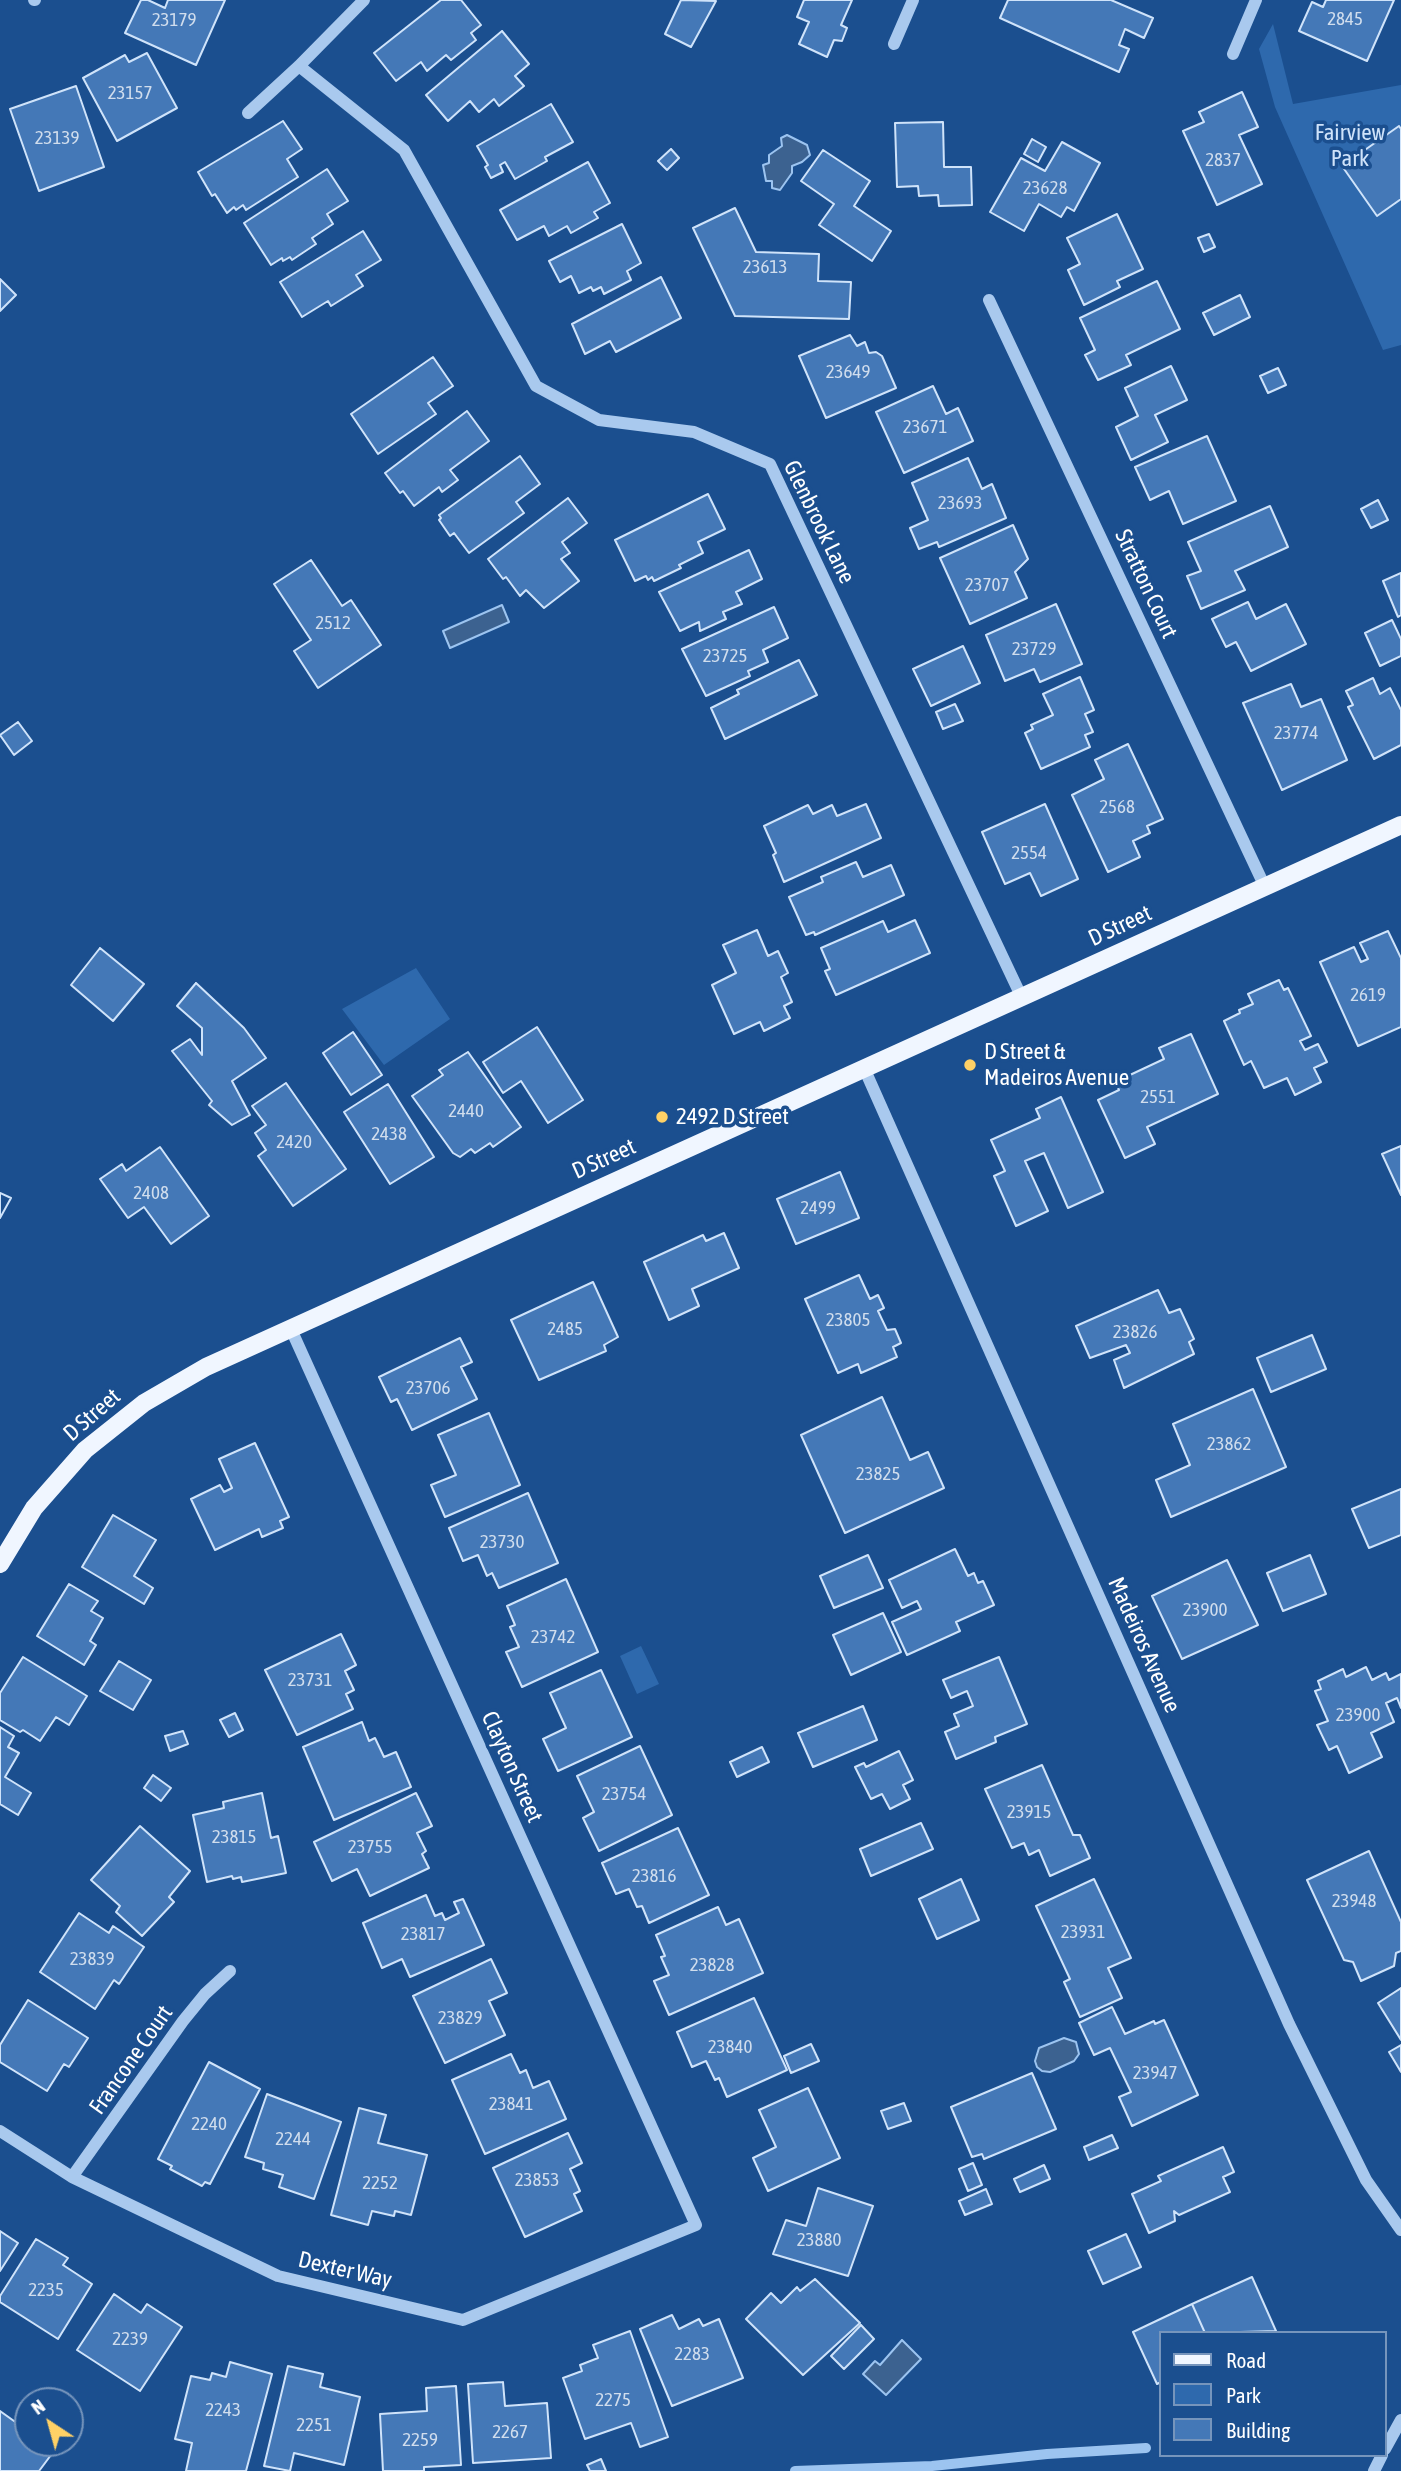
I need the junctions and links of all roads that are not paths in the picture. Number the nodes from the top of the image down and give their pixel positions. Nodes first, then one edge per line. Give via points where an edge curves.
1 (363, 0) edge
2 (913, 0) edge
3 (1256, 0) edge
4 (894, 44) dead end
5 (1233, 54) dead end
6 (299, 66) junction
7 (248, 113) dead end
8 (989, 300) dead end
9 (1401, 825) edge
10 (1265, 887) junction
11 (1022, 998) junction
12 (864, 1068) junction
13 (290, 1327) junction
14 (0, 1564) edge
15 (230, 1971) dead end
16 (0, 2130) edge
17 (72, 2177) junction
18 (696, 2225) joint
19 (1401, 2229) edge
20 (1401, 2420) edge
21 (1387, 2445) edge

1 - 6 street
2 - 4 street
3 - 5 street
6 - 7 street
6 - 11 street, Glenbrook Lane via 404,150 536,386 599,420 694,432 770,464
8 - 10 street, Stratton Court
9 - 10 main road, D Street
10 - 11 main road, D Street
11 - 12 main road, D Street
12 - 13 main road, D Street
12 - 19 street, Madeiros Avenue via 1289,2024 1366,2180
13 - 14 main road, D Street via 144,1402 95,1442 34,1508
13 - 18 street, Clayton Street
15 - 17 street, Francone Court via 183,2021
16 - 17 street, Dexter Way
17 - 18 street, Dexter Way via 278,2276 463,2320
20 - 21 street

